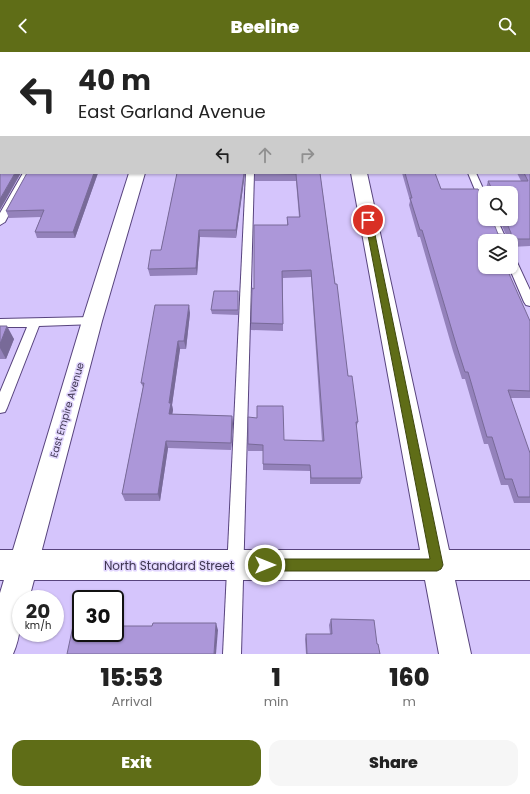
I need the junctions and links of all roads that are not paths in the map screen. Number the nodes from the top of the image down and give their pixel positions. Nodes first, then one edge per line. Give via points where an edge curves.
1 (26, 174) edge
2 (137, 174) edge
3 (250, 174) edge
4 (359, 174) edge
5 (472, 174) edge
6 (478, 186) edge
7 (0, 222) edge
8 (517, 274) edge
9 (530, 302) edge
10 (92, 321) junction
11 (35, 322) junction
12 (0, 323) edge
13 (0, 408) edge
14 (11, 565) edge
15 (234, 565) junction
16 (437, 565) junction
17 (530, 565) edge
18 (0, 647) edge
19 (232, 654) edge
20 (455, 654) edge

1 - 7 lane
2 - 10 street, East Empire Avenue
3 - 15 lane
4 - 16 street
5 - 6 lane
8 - 9 lane
10 - 11 lane
10 - 14 street, East Empire Avenue
11 - 12 lane
11 - 13 lane
14 - 15 street, North Standard Street
14 - 18 street, East Empire Avenue
15 - 16 street, North Standard Street
15 - 19 lane
16 - 17 street, North Standard Street
16 - 20 street

